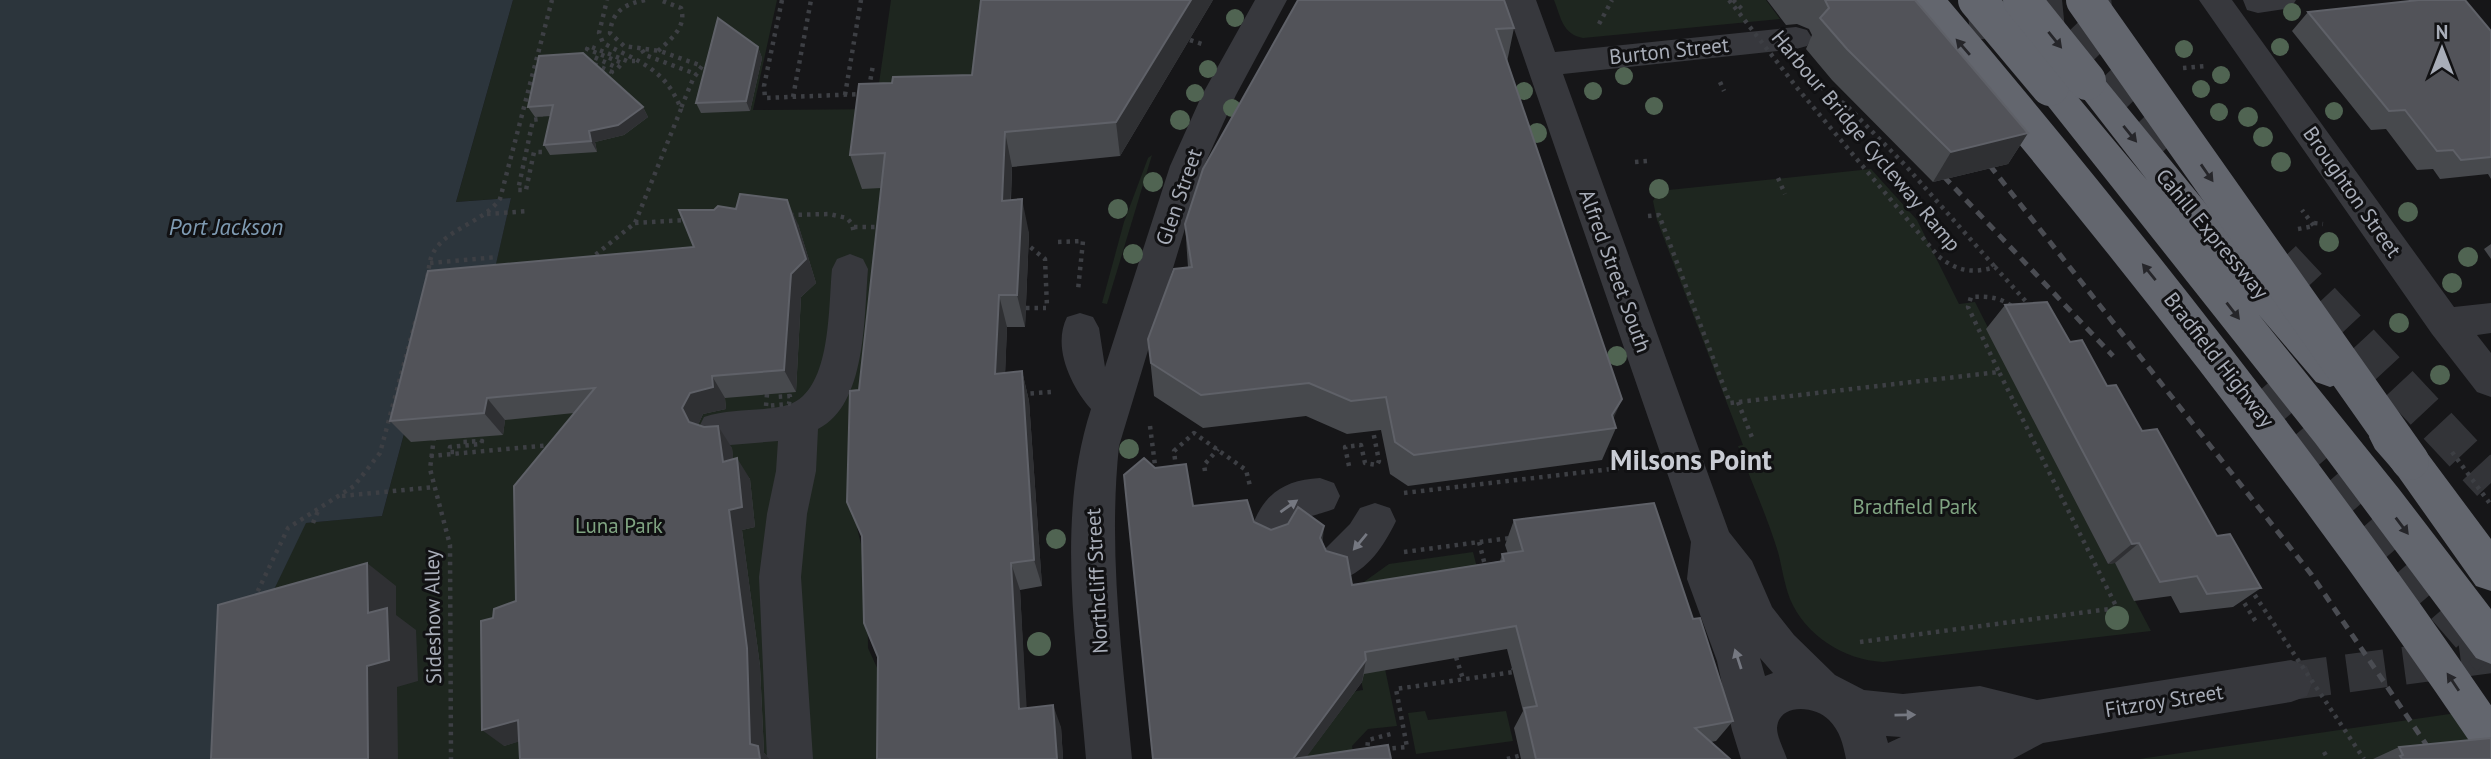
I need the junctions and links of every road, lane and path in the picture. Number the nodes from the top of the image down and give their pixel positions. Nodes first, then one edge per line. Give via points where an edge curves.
1 (552, 0) edge
2 (607, 0) edge
3 (645, 0) edge
4 (660, 0) edge
5 (782, 0) edge
6 (811, 0) edge
7 (861, 0) edge
8 (1271, 0) edge
9 (1520, 0) edge
10 (1612, 0) edge
11 (1729, 0) edge
12 (1923, 0) edge
13 (1978, 0) edge
14 (2022, 0) edge
15 (2085, 0) edge
16 (2215, 0) edge
17 (1597, 28) dead end
18 (1783, 39) joint
19 (1190, 40) edge
20 (1205, 45) dead end
21 (642, 50) junction
22 (658, 51) junction
23 (636, 61) junction
24 (873, 65) dead end
25 (1541, 65) junction
26 (696, 74) junction
27 (599, 75) edge
28 (1720, 82) dead end
29 (1724, 91) dead end
30 (845, 95) junction
31 (793, 97) junction
32 (542, 105) edge
33 (681, 109) junction
34 (541, 156) edge
35 (1647, 161) dead end
36 (1635, 162) dead end
37 (1778, 178) dead end
38 (1785, 194) dead end
39 (529, 211) dead end
40 (486, 214) junction
41 (820, 214) dead end
42 (781, 216) edge
43 (1648, 216) dead end
44 (689, 220) edge
45 (635, 223) junction
46 (2323, 224) dead end
47 (887, 226) edge
48 (855, 228) dead end
49 (2287, 230) dead end
50 (1017, 236) edge
51 (1058, 242) dead end
52 (497, 257) dead end
53 (589, 260) junction
54 (576, 261) edge
55 (430, 262) junction
56 (1995, 267) junction
57 (850, 269) dead end
58 (439, 273) edge
59 (587, 273) edge
60 (428, 274) junction
61 (425, 287) edge
62 (1026, 308) dead end
63 (1079, 310) joint
64 (2015, 310) edge
65 (418, 312) edge
66 (2038, 315) edge
67 (2491, 318) edge
68 (2445, 323) junction
69 (1998, 372) junction
70 (2491, 381) edge
71 (1053, 392) dead end
72 (1018, 394) edge
73 (1738, 402) junction
74 (781, 403) junction
75 (1111, 404) junction
76 (1150, 420) dead end
77 (718, 429) edge
78 (1373, 430) edge
79 (464, 433) edge
80 (435, 436) edge
81 (1753, 440) dead end
82 (560, 444) edge
83 (1218, 449) junction
84 (479, 452) junction
85 (430, 456) junction
86 (2410, 461) junction
87 (1629, 467) dead end
88 (1350, 468) dead end
89 (1177, 471) edge
90 (1205, 471) dead end
91 (1157, 477) edge
92 (435, 487) junction
93 (1250, 488) dead end
94 (339, 496) junction
95 (1320, 496) dead end
96 (319, 509) junction
97 (313, 523) dead end
98 (1388, 523) junction
99 (1271, 533) edge
100 (1520, 537) edge
101 (1479, 542) junction
102 (1712, 542) junction
103 (1342, 561) edge
104 (2491, 572) edge
105 (1490, 581) edge
106 (2246, 582) edge
107 (2238, 593) edge
108 (250, 608) edge
109 (2256, 622) dead end
110 (1860, 642) dead end
111 (2491, 644) edge
112 (1456, 657) edge
113 (1510, 659) edge
114 (1523, 670) edge
115 (1514, 672) junction
116 (1463, 679) junction
117 (2291, 681) tunnel mouth
118 (1830, 695) junction
119 (2036, 722) junction
120 (1391, 734) dead end
121 (2491, 738) edge
122 (1760, 742) edge
123 (2324, 752) dead end
124 (1522, 755) dead end
125 (451, 759) edge
126 (790, 759) edge
127 (1109, 759) edge
128 (1507, 759) edge
129 (1869, 759) edge
130 (1903, 759) edge
131 (2328, 759) edge
132 (2364, 759) edge

1 - 40 path via 500,199
2 - 23 path via 599,33 603,43
3 - 21 path via 621,7 610,28 616,43
4 - 22 path via 681,8 684,18
5 - 31 path via 764,94 771,99
6 - 31 path
7 - 30 path
8 - 75 street, Glen Street via 1200,135
9 - 25 street, Alfred Street South
10 - 17 path
11 - 56 path, Harbour Bridge Cycleway Ramp, bridge via 1938,256 1965,272
121 -> 12 highway, Bradfield Highway, bridge via 2421,633 2226,368 2058,157
13 -> 111 highway, Bradfield Highway, bridge via 2194,262
14 -> 86 highway, Cahill Expressway, bridge via 2207,231
15 -> 86 highway, Cahill Expressway, bridge
16 - 68 street, Broughton Street
18 - 25 street, Burton Street
18 - 56 path via 1801,74 1846,105
19 - 20 path
21 - 22 path
21 - 26 path
22 - 26 path via 702,66
23 - 27 path via 589,46 587,49 622,63 618,68 594,58 589,62 612,72 606,78
23 - 33 path via 664,75
24 - 30 path via 869,93
25 - 102 street, Alfred Street South
26 - 33 path
28 - 29 path
30 - 31 path
32 - 34 path via 540,120 533,120 519,190 526,190 534,152 542,152
33 - 45 path
35 - 36 path
37 - 38 path
39 - 40 path
40 - 55 path via 439,246
41 - 42 path
43 - 73 path via 1659,215 1730,402
44 - 45 path
45 - 53 path
46 - 49 path via 2316,225 2302,210 2315,226
47 - 48 path
50 - 62 path via 1045,259 1048,308
51 - 63 path via 1083,241
52 - 55 path
53 - 54 path
53 - 59 path
55 - 60 path
56 - 66 path, bridge
57 - 74 street via 833,385 818,409
58 - 60 path
60 - 61 path
63 - 75 street via 1089,380
64 - 69 path via 1996,298 1970,297 1968,307
65 - 94 path via 380,453 354,486
67 - 68 street
68 - 70 street, Broughton Street
69 - 73 path
69 - 110 path via 2117,608
71 - 72 path
73 - 81 path
74 - 74 path, bridge via 766,406 789,404 790,396
74 - 77 street via 777,424
74 - 126 street via 796,471 780,577
75 - 127 street, Northcliff Street via 1093,489 1093,550
76 - 91 path
78 - 88 path via 1377,465 1366,463 1361,445 1345,447
79 - 84 path via 463,442 481,444 450,447 449,452
80 - 85 path, Sideshow Alley
82 - 84 path
83 - 89 path via 1194,433 1174,451
83 - 90 path via 1204,465
83 - 93 path via 1246,470
84 - 85 path
85 - 92 path, Sideshow Alley
86 - 104 highway, Cahill Expressway
87 - 98 path
92 - 94 path
92 - 125 path, Sideshow Alley via 450,545
94 - 96 path
99 -> 95 street via 1276,516 1285,507
96 - 97 path
96 - 108 path via 288,528
98 - 101 path
98 -> 103 street
100 - 101 path
101 - 105 path
102 - 118 street, Alfred Street South via 1737,575 1757,621
122 -> 102 street, Alfred Street South via 1739,661 1709,579
106 - 132 path, bridge
107 - 109 path
112 - 116 path
113 - 115 path
114 - 115 path
115 - 116 path
116 - 120 path via 1396,689 1407,747 1367,752 1368,740
117 - 119 street, Fitzroy Street
118 -> 119 street, Fitzroy Street via 1877,714 1903,716 1980,708
118 - 122 street via 1799,686 1777,691 1763,703
118 - 129 street, Alfred Street South via 1848,707 1863,727
119 - 130 street, Fitzroy Street via 1994,745
123 - 131 path
124 - 128 path

